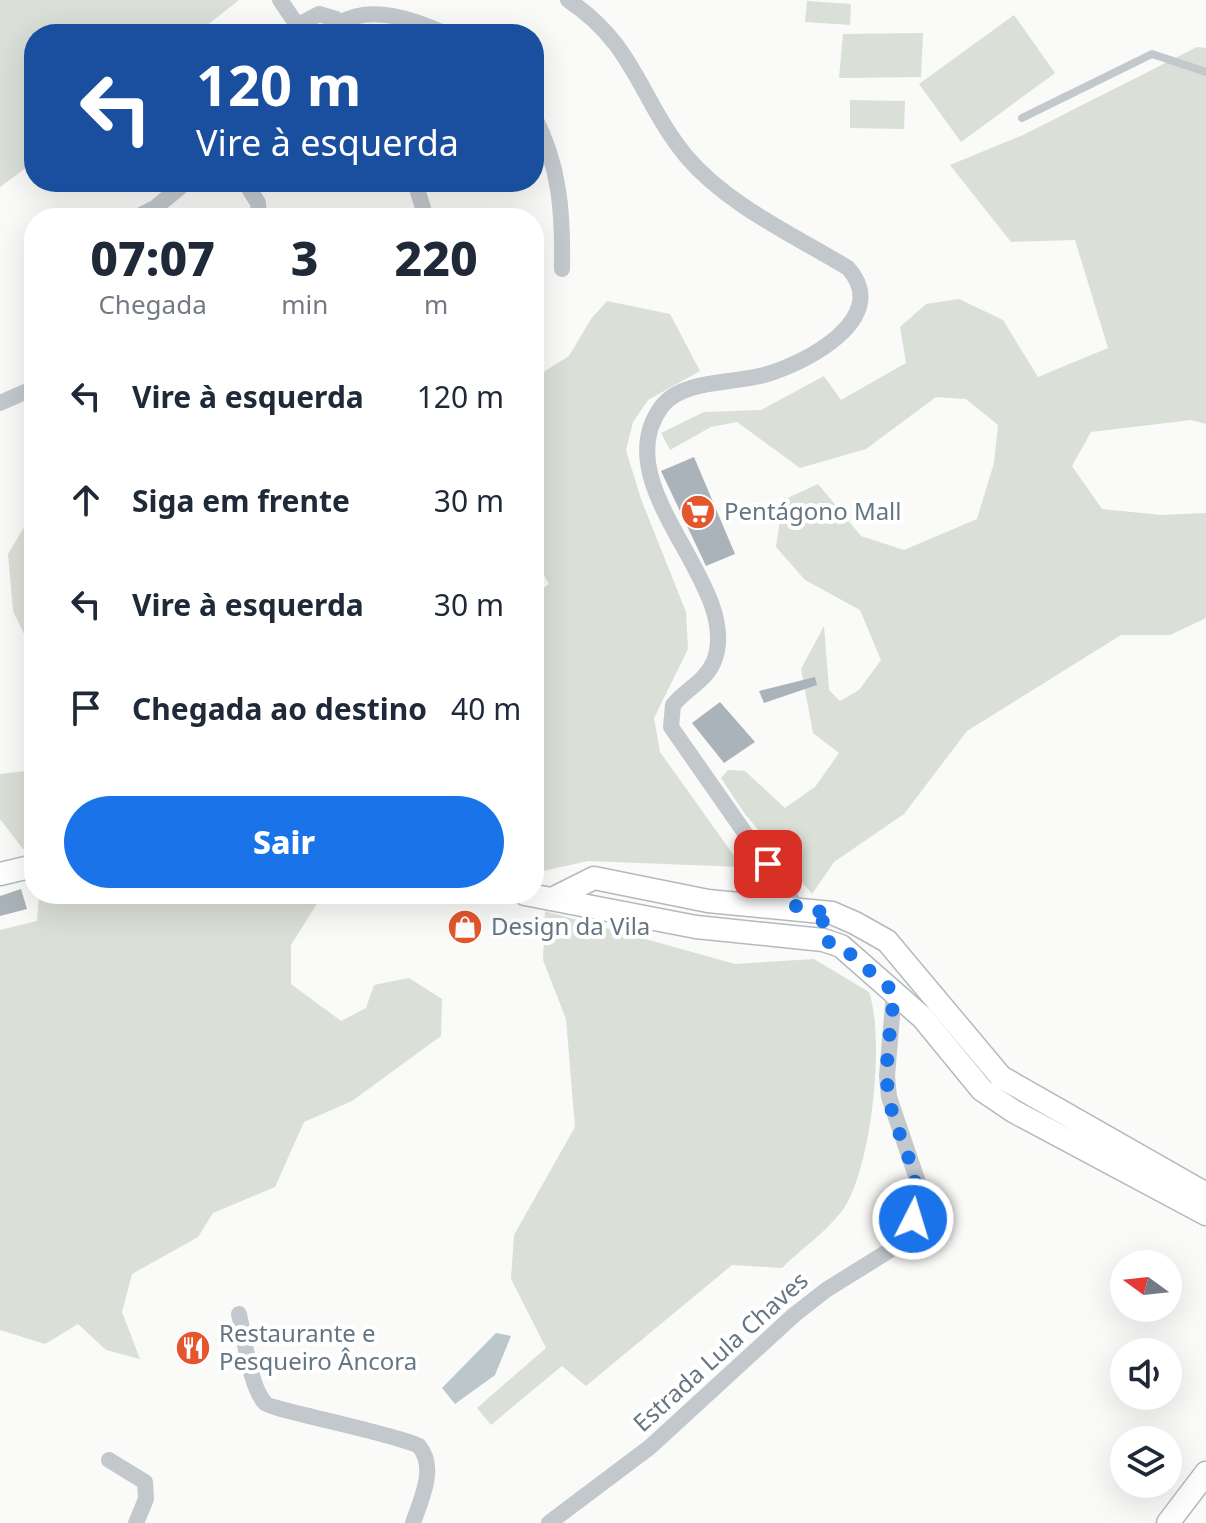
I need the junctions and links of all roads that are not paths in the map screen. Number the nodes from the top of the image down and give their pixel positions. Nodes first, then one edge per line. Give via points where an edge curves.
1 (280, 0) edge
2 (568, 0) edge
3 (332, 18) edge
4 (295, 24) edge
5 (305, 24) edge
6 (419, 24) edge
7 (1206, 72) edge
8 (1022, 118) dead end
9 (544, 139) edge
10 (174, 192) edge
11 (155, 208) edge
12 (562, 269) dead end
13 (24, 392) edge
14 (0, 403) edge
15 (24, 868) edge
16 (0, 874) edge
17 (658, 891) junction
18 (544, 898) edge
19 (552, 899) junction
20 (798, 909) junction
21 (832, 913) junction
22 (634, 915) junction
23 (855, 923) junction
24 (832, 943) junction
25 (894, 992) junction
26 (923, 1018) junction
27 (894, 1025) junction
28 (1206, 1194) edge
29 (1206, 1214) edge
30 (239, 1314) dead end
31 (109, 1460) dead end
32 (1206, 1473) edge
33 (136, 1523) edge
34 (413, 1523) edge
35 (549, 1523) edge
36 (1168, 1523) edge

1 - 4 street
2 - 20 street via 592,17 627,56 665,128 705,177 848,268 861,290 850,325 806,357 767,375 701,386 664,403 651,423 646,451 656,489 718,628 714,662 673,705 671,727
3 - 5 street via 311,16
3 - 6 street via 381,15
7 - 8 lane via 1152,54
9 - 12 street via 561,196
10 - 11 street
13 - 14 street
15 - 16 main road
17 - 19 main road via 594,878
17 - 20 main road
17 - 22 main road via 639,893 632,902
18 - 19 main road
19 - 22 main road
20 - 21 main road
21 - 23 main road
21 - 24 main road via 822,922
22 - 24 main road
23 - 24 main road via 857,938 850,945
23 - 28 main road via 887,941 1001,1077
24 - 25 main road
25 - 26 main road
25 - 27 street, Estrada Lula Chaves
26 - 27 street via 904,1017
26 - 29 main road via 982,1090
27 - 35 street, Estrada Lula Chaves via 889,1097 919,1185 906,1234 895,1247 794,1315 650,1447
30 - 34 street via 259,1394 270,1408 333,1419 419,1446 428,1474
31 - 33 street via 145,1482 146,1499
32 - 36 main road

